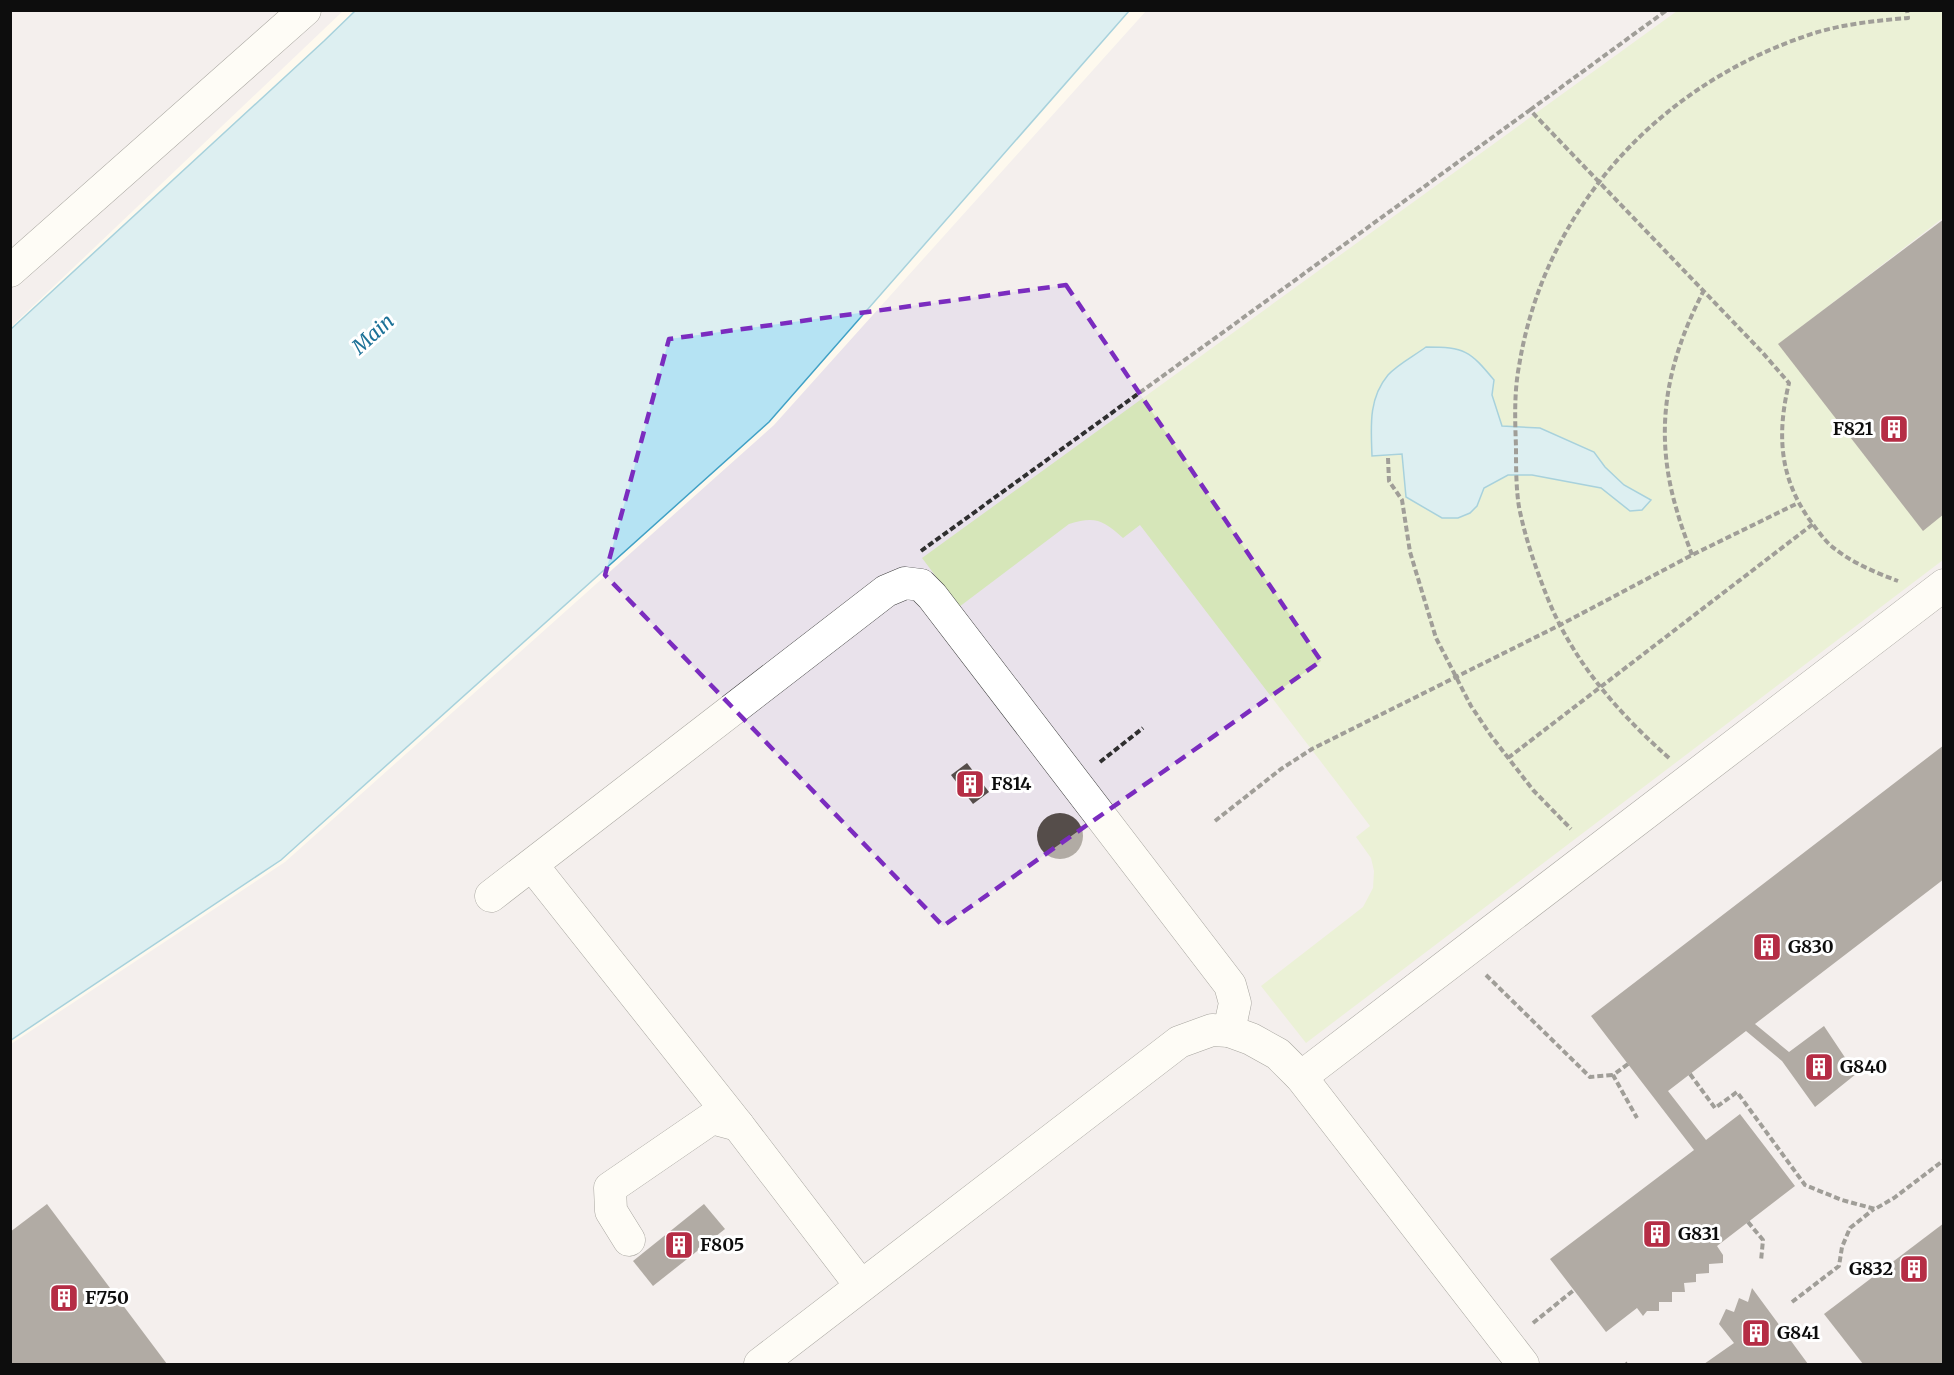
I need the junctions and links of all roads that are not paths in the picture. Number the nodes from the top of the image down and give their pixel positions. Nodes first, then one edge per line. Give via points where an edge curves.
1 (305, 10) edge
2 (10, 271) edge
3 (1938, 589) edge
4 (532, 865) junction
5 (491, 896) dead end
6 (1229, 1031) junction
7 (1301, 1077) junction
8 (738, 1125) junction
9 (629, 1240) dead end
10 (861, 1286) junction
11 (1515, 1354) edge
12 (760, 1365) edge

1 - 2 lane
3 - 7 lane
4 - 5 lane
4 - 6 lane via 886,591 905,583 921,585 1230,985 1235,1003
4 - 8 lane
6 - 7 lane via 1278,1054
6 - 10 lane via 1212,1030 1179,1042
7 - 11 lane
8 - 9 lane via 712,1118 610,1188 610,1211
8 - 10 lane
10 - 12 lane

